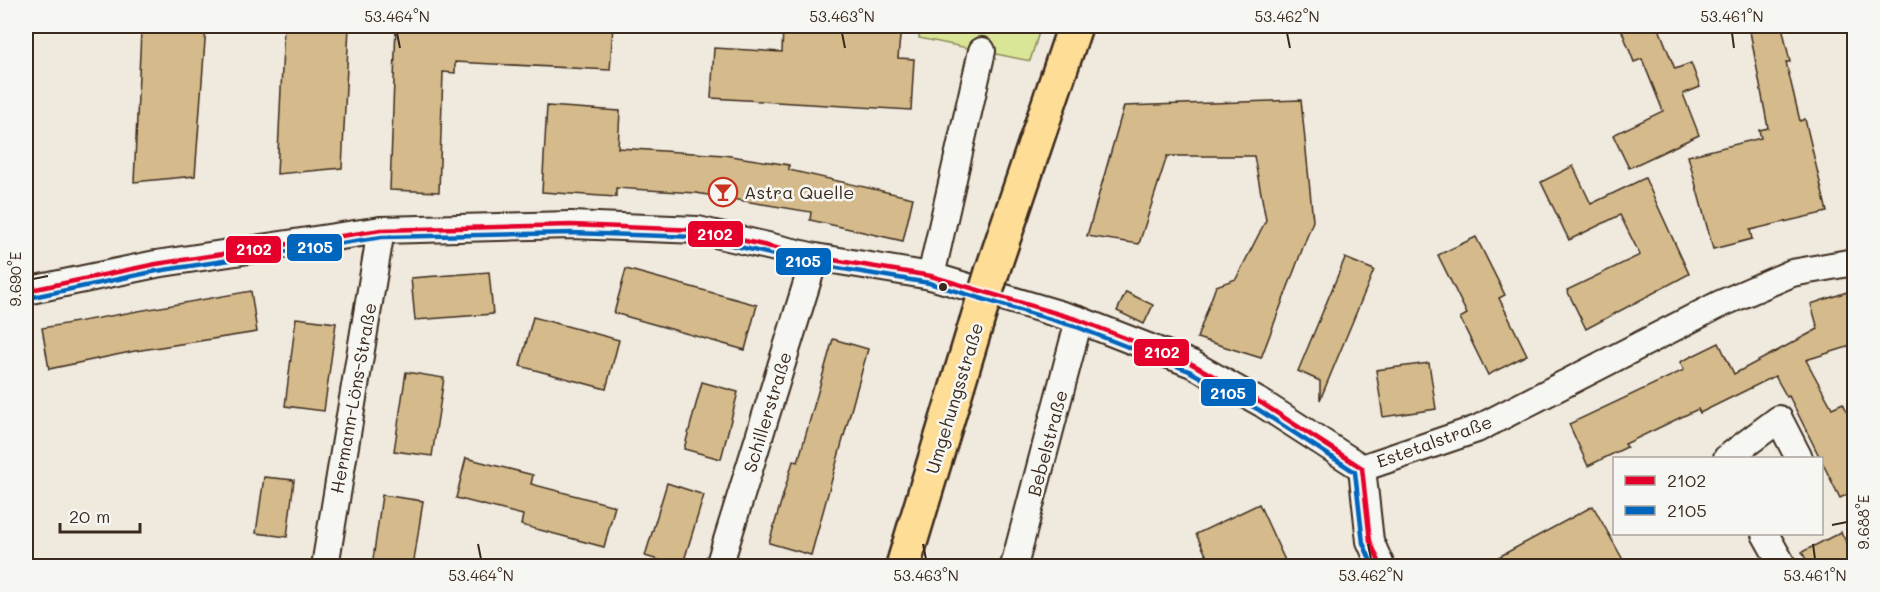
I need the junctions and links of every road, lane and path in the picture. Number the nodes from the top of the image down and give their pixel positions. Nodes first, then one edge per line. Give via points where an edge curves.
1 (1075, 26) edge
2 (982, 51) dead end
3 (381, 230) junction
4 (815, 257) junction
5 (1854, 262) edge
6 (931, 276) junction
7 (26, 291) edge
8 (1079, 320) junction
9 (1730, 457) edge
10 (1798, 457) edge
11 (1362, 468) junction
12 (1766, 535) edge
13 (325, 567) edge
14 (719, 567) edge
15 (903, 567) edge
16 (1014, 567) edge
17 (1381, 567) edge
18 (1783, 567) edge

1 - 15 main road, Umgehungsstraße, bridge via 992,272
2 - 6 street
3 - 4 street, Estetalstraße via 571,225 698,230
3 - 7 street, Estetalstraße via 156,264
3 - 13 street, Hermann-Löns-Straße
4 - 6 street, Estetalstraße
4 - 14 street, Schillerstraße
5 - 11 street, Estetalstraße via 1792,273 1718,305 1477,429
6 - 8 street, Estetalstraße
8 - 11 street, Estetalstraße via 1192,364
8 - 16 street, Bebelstraße
9 - 10 street via 1779,420
11 - 17 street via 1370,542
12 - 18 street

